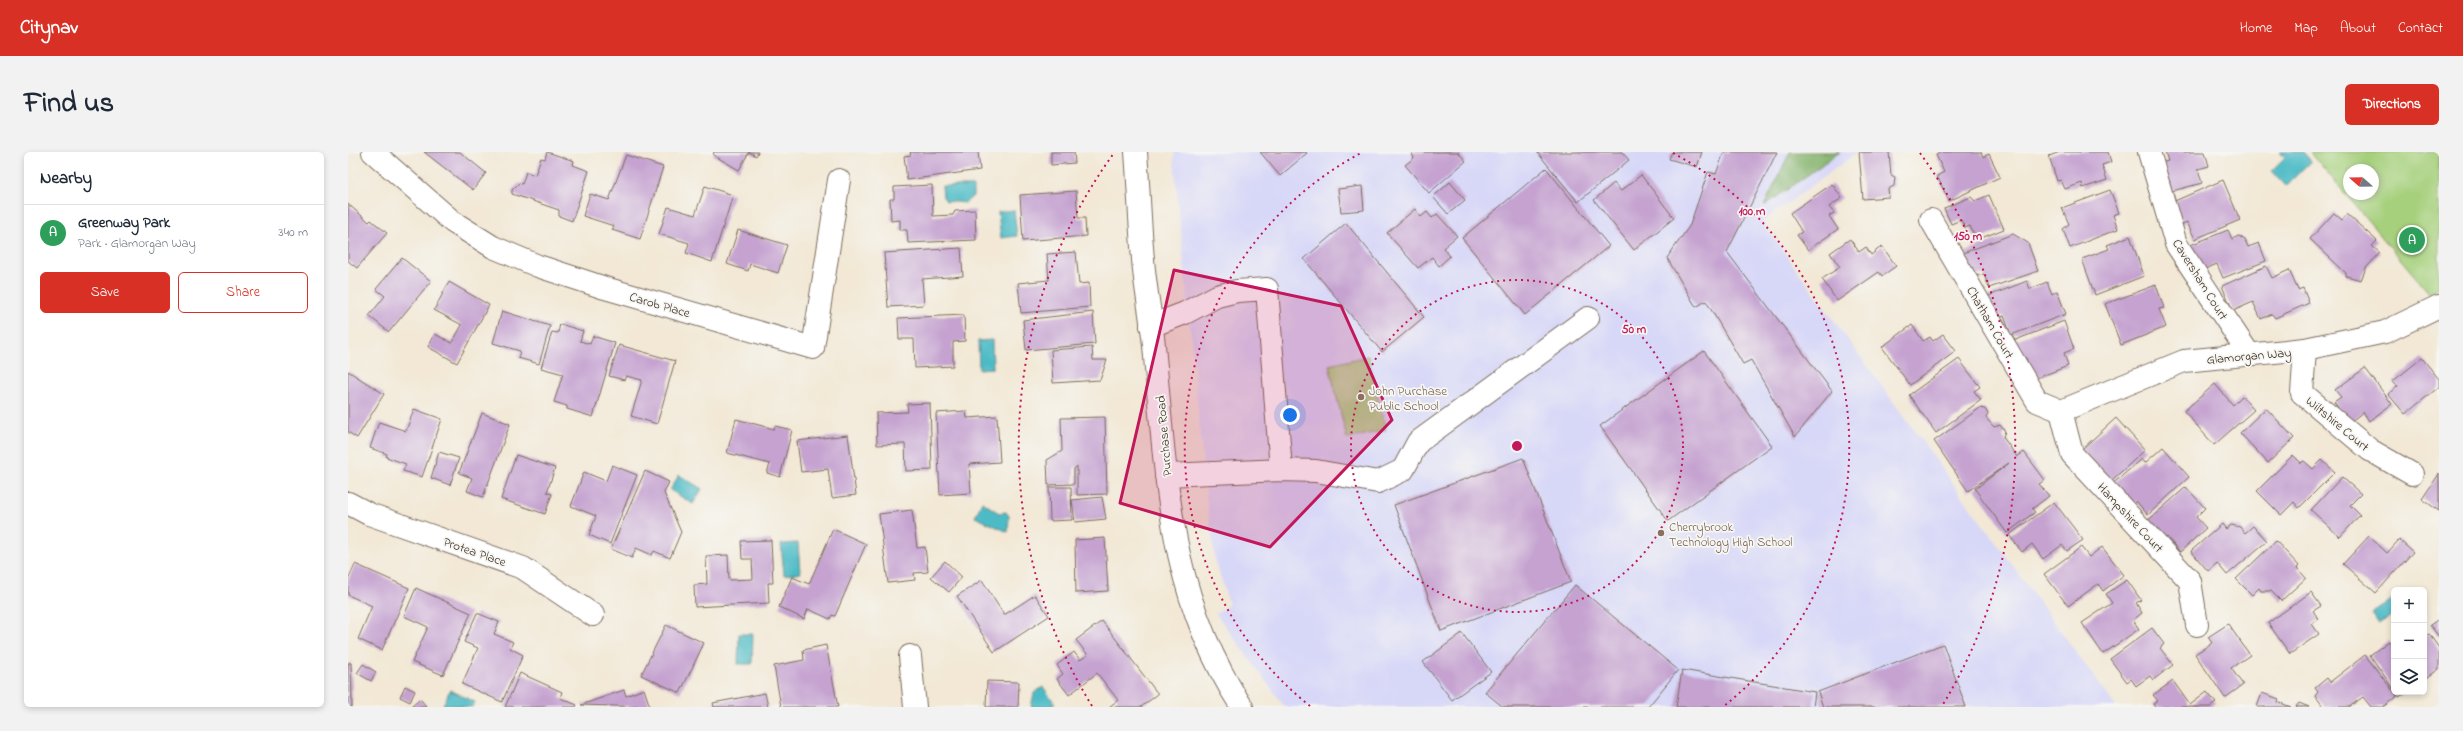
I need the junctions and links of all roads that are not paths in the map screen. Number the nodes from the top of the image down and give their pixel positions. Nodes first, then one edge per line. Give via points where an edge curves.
1 (373, 152) edge
2 (1136, 152) edge
3 (2149, 152) edge
4 (839, 180) dead end
5 (1932, 220) dead end
6 (2439, 306) edge
7 (1588, 318) dead end
8 (1152, 326) junction
9 (2305, 350) junction
10 (2249, 354) junction
11 (2061, 411) junction
12 (1281, 470) junction
13 (2412, 474) dead end
14 (1166, 475) junction
15 (348, 503) edge
16 (593, 615) dead end
17 (2197, 625) dead end
18 (910, 656) dead end
19 (916, 707) edge
20 (1242, 707) edge

1 - 4 street, Carob Place via 453,222 493,247 538,266 605,288 814,348
2 - 8 street, Purchase Road via 1144,268
3 - 10 street, Caversham Court via 2176,244
5 - 11 street, Chatham Court via 2037,402
6 - 9 street, Glamorgan Way via 2385,332
7 - 12 street via 1418,442 1402,470 1378,482 1316,472
8 - 12 street via 1185,313 1217,296 1237,291 1267,289
8 - 14 street, Purchase Road
9 - 10 street, Glamorgan Way
9 - 13 street, Wiltshire Court via 2302,393 2370,450
10 - 11 street, Glamorgan Way via 2184,361
11 - 17 street, Hampshire Court via 2072,454 2190,581
12 - 14 street
14 - 20 street, Purchase Road via 1182,575 1195,616 1226,683
15 - 16 street, Protea Place via 369,514 523,568
18 - 19 street

